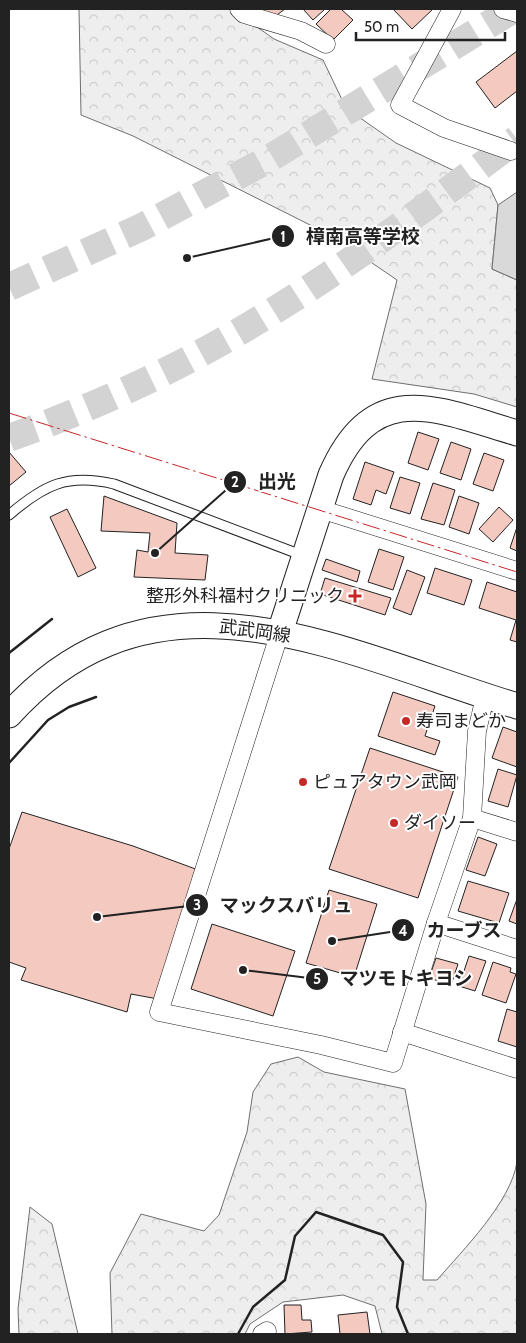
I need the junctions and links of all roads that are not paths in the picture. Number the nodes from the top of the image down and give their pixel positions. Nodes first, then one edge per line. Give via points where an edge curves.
1 (239, 9) edge
2 (452, 9) edge
3 (503, 9) edge
4 (517, 12) edge
5 (326, 44) dead end
6 (511, 151) dead end
7 (517, 433) edge
8 (320, 509) junction
9 (9, 515) edge
10 (304, 556) junction
11 (517, 571) edge
12 (280, 632) junction
13 (485, 696) junction
14 (517, 706) edge
15 (9, 715) edge
16 (472, 818) junction
17 (517, 832) edge
18 (436, 923) junction
19 (517, 949) edge
20 (402, 1032) junction
21 (517, 1069) edge

1 - 5 street via 244,14 301,31
2 - 6 street via 400,105 444,128
3 - 4 street
7 - 8 street via 438,410 401,408 390,412 364,426 341,452
8 - 10 street
8 - 11 street
9 - 10 lane via 38,491 74,479 93,479 114,484
10 - 12 street
12 - 13 street, 武武岡線 via 389,662
12 - 15 street, 武武岡線 via 205,624 138,633 84,653 64,665 30,692
12 - 20 street via 159,1012 393,1063
13 - 14 street, 武武岡線
13 - 16 street via 477,731
16 - 17 street
16 - 18 street
18 - 19 street
18 - 20 street
20 - 21 street

